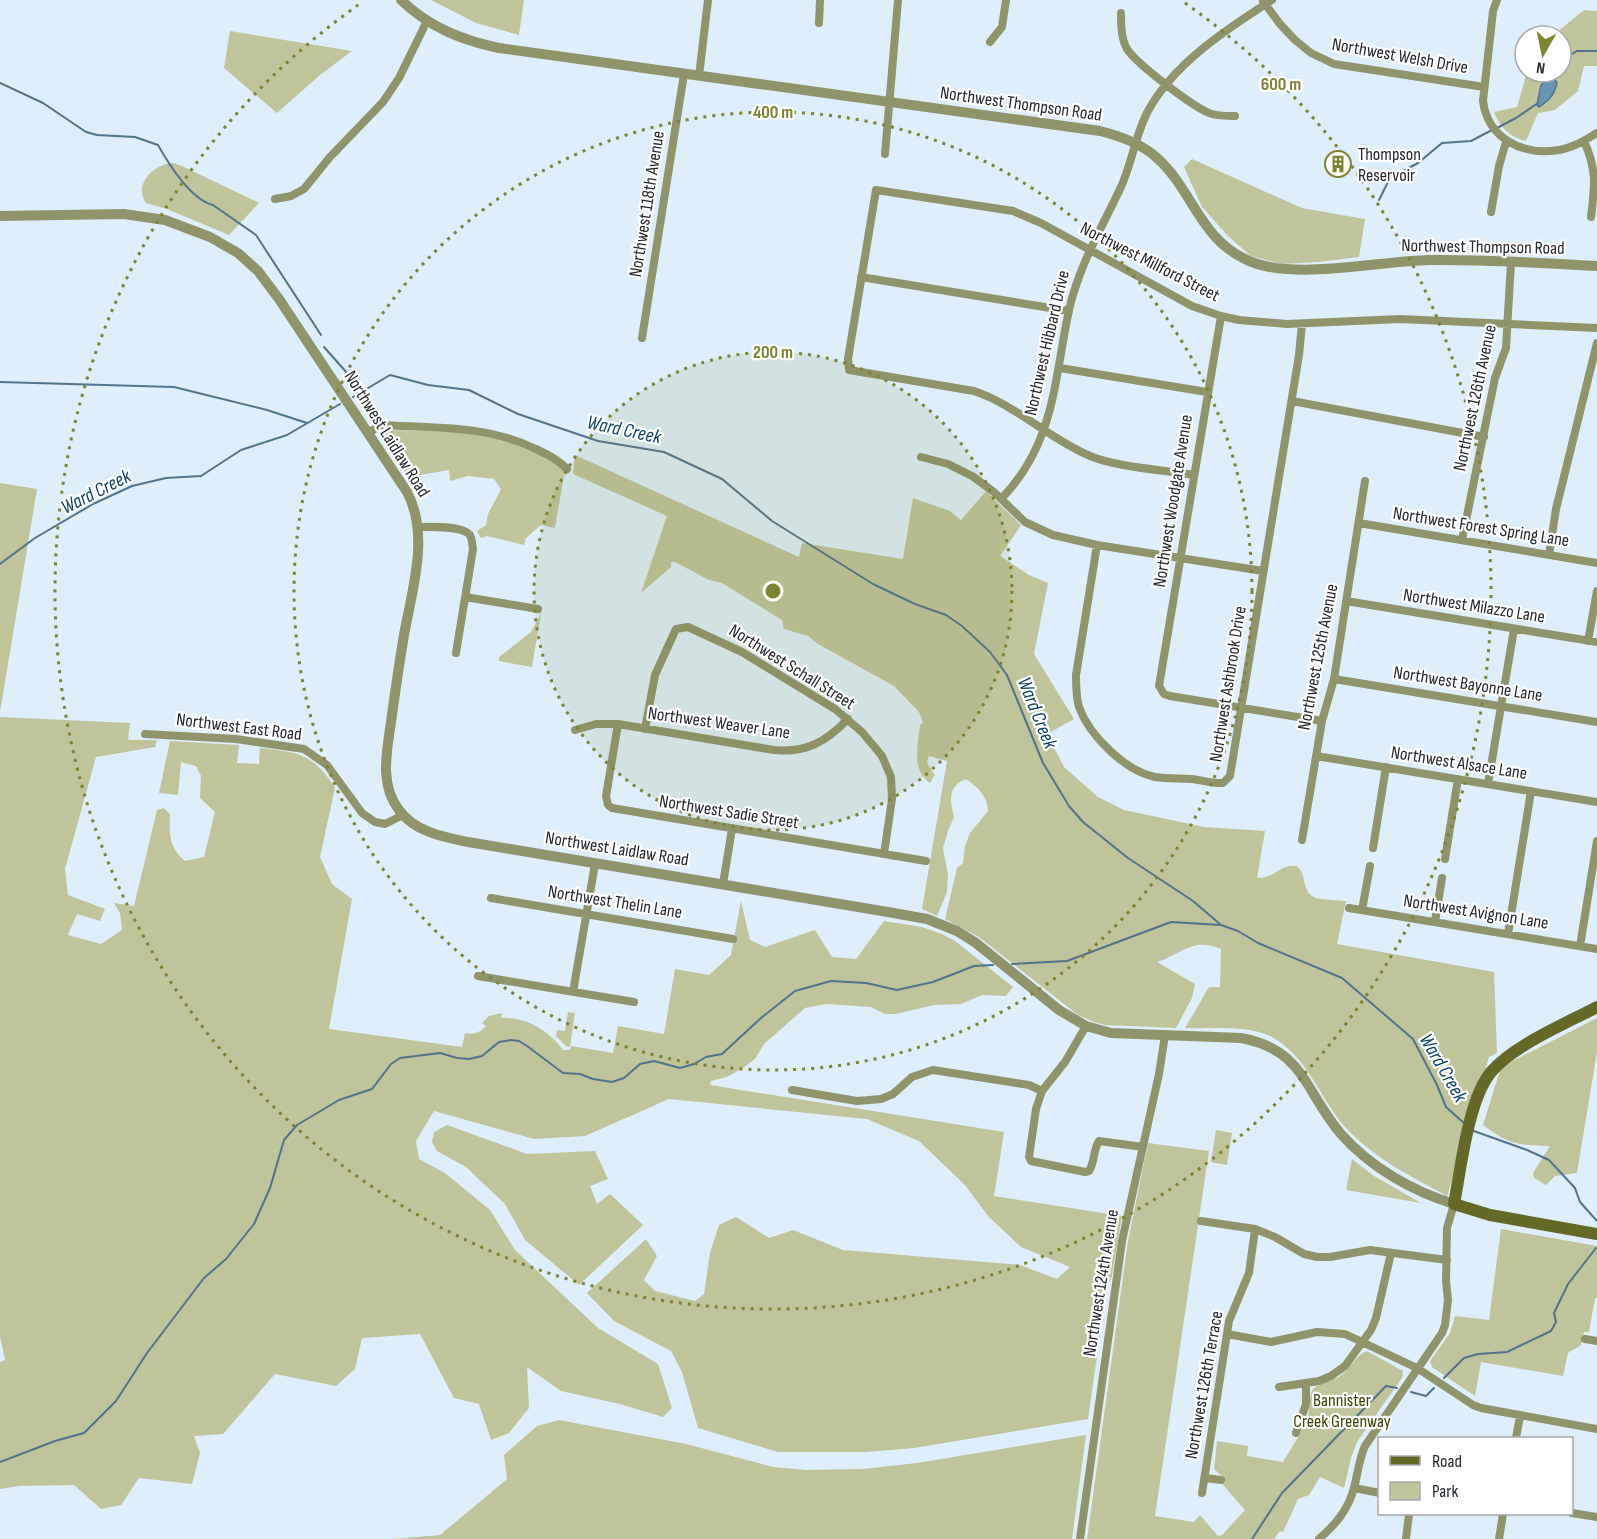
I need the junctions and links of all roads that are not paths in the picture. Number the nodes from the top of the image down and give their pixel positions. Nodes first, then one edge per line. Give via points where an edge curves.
1 (401, 0) edge
2 (708, 0) edge
3 (820, 0) edge
4 (898, 0) edge
5 (1006, 0) edge
6 (1497, 0) edge
7 (1267, 1) edge
8 (1120, 13) dead end
9 (427, 21) junction
10 (819, 23) dead end
11 (990, 42) dead end
12 (684, 74) junction
13 (699, 76) junction
14 (1166, 84) junction
15 (1484, 87) junction
16 (889, 103) junction
17 (1235, 116) dead end
18 (1597, 133) edge
19 (1584, 141) junction
20 (1506, 142) junction
21 (1136, 144) junction
22 (885, 154) dead end
23 (274, 199) dead end
24 (1491, 212) dead end
25 (0, 216) edge
26 (1591, 217) dead end
27 (1089, 250) junction
28 (1511, 262) junction
29 (1597, 266) edge
30 (861, 277) junction
31 (1069, 310) junction
32 (1221, 316) junction
33 (1302, 324) junction
34 (1508, 324) junction
35 (1597, 328) edge
36 (642, 338) dead end
37 (1597, 343) edge
38 (1060, 368) junction
39 (1207, 392) junction
40 (1292, 401) junction
41 (1044, 429) junction
42 (368, 433) junction
43 (1485, 437) junction
44 (921, 457) dead end
45 (567, 469) dead end
46 (1194, 475) junction
47 (1365, 481) dead end
48 (1000, 499) junction
49 (1359, 523) junction
50 (417, 526) junction
51 (1462, 540) junction
52 (1098, 545) junction
53 (1549, 555) junction
54 (1181, 557) junction
55 (1597, 563) edge
56 (1263, 571) junction
57 (1597, 591) edge
58 (465, 597) junction
59 (1346, 601) junction
60 (538, 609) dead end
61 (1514, 629) junction
62 (1593, 642) edge
63 (456, 652) dead end
64 (1334, 679) junction
65 (1501, 706) junction
66 (1241, 707) junction
67 (848, 719) junction
68 (1322, 721) junction
69 (1597, 722) edge
70 (618, 724) junction
71 (645, 729) junction
72 (575, 730) dead end
73 (145, 734) dead end
74 (1316, 756) junction
75 (1386, 768) junction
76 (1458, 779) junction
77 (1488, 784) junction
78 (1531, 791) junction
79 (1597, 802) edge
80 (403, 815) junction
81 (732, 829) junction
82 (1302, 840) dead end
83 (1597, 841) edge
84 (1373, 848) dead end
85 (884, 854) junction
86 (1445, 859) dead end
87 (926, 861) dead end
88 (595, 864) junction
89 (1370, 866) dead end
90 (1442, 878) dead end
91 (723, 884) junction
92 (491, 898) dead end
93 (1349, 908) dead end
94 (1362, 910) junction
95 (586, 914) junction
96 (1436, 922) junction
97 (1508, 934) junction
98 (733, 939) dead end
99 (1580, 946) junction
100 (1597, 949) edge
101 (478, 976) dead end
102 (573, 992) junction
103 (634, 1002) dead end
104 (1597, 1007) edge
105 (1086, 1026) junction
106 (1165, 1035) junction
107 (792, 1090) dead end
108 (1042, 1091) junction
109 (1143, 1147) junction
110 (1454, 1204) junction
111 (1201, 1221) dead end
112 (1255, 1229) junction
113 (1597, 1234) edge
114 (1391, 1252) junction
115 (1448, 1260) junction
116 (1227, 1334) junction
117 (1585, 1339) dead end
118 (1364, 1341) junction
119 (1597, 1341) edge
120 (1417, 1368) junction
121 (1306, 1383) junction
122 (1279, 1387) dead end
123 (1520, 1416) junction
124 (1597, 1429) edge
125 (1296, 1433) dead end
126 (1516, 1437) edge
127 (1205, 1478) junction
128 (1221, 1480) dead end
129 (1354, 1488) junction
130 (1202, 1493) dead end
131 (1378, 1493) edge
132 (1573, 1513) edge
133 (1409, 1515) edge
134 (1503, 1515) edge
135 (1597, 1517) edge
136 (1080, 1539) edge
137 (1319, 1539) edge
138 (1406, 1539) edge
139 (1499, 1539) edge

1 - 9 street, Northwest Thompson Road
2 - 13 street
3 - 10 street
4 - 16 street
5 - 11 street via 1002,27
6 - 15 street
7 - 14 street, Northwest Hibbard Drive via 1195,55
7 - 15 street, Northwest Welsh Drive via 1287,33 1302,47 1334,64
8 - 14 street via 1127,49
9 - 12 street, Northwest Thompson Road via 459,38 498,48
9 - 23 street via 383,102 304,189
12 - 13 street, Northwest Thompson Road
12 - 36 street, Northwest 118th Avenue
13 - 16 street, Northwest Thompson Road
14 - 17 street via 1211,114
14 - 21 street, Northwest Hibbard Drive via 1148,112
15 - 20 street via 1488,120
16 - 21 street, Northwest Thompson Road via 1100,131
16 - 22 street
18 - 19 street
19 - 20 street via 1548,151
19 - 26 street via 1595,167
20 - 24 street
21 - 27 street, Northwest Hibbard Drive via 1121,188
21 - 28 street, Northwest Thompson Road via 1168,170 1218,241 1246,261 1296,270 1426,260
25 - 42 street, Northwest Laidlaw Road via 144,216 183,226 231,248 264,277
27 - 30 street, Northwest Millford Street via 1013,211 876,190
27 - 31 street, Northwest Hibbard Drive
27 - 32 street, Northwest Millford Street via 1185,302
28 - 29 street, Northwest Thompson Road
28 - 34 street, Northwest 126th Avenue
30 - 31 street
30 - 41 street via 848,369 851,372 974,391
31 - 38 street, Northwest Hibbard Drive
32 - 33 street, Northwest Millford Street via 1270,324
32 - 39 street, Northwest Woodgate Avenue
33 - 34 street, Northwest Millford Street via 1400,319
33 - 40 street, Northwest Ashbrook Drive
34 - 35 street, Northwest Millford Street
34 - 43 street, Northwest 126th Avenue
37 - 53 street
38 - 39 street
38 - 41 street, Northwest Hibbard Drive
39 - 46 street, Northwest Woodgate Avenue
40 - 43 street
40 - 56 street, Northwest Ashbrook Drive
41 - 46 street via 1097,458
41 - 48 street, Northwest Hibbard Drive via 1026,468
42 - 45 street via 381,425 486,431 524,443
42 - 50 street, Northwest Laidlaw Road via 411,499
43 - 51 street, Northwest 126th Avenue
44 - 48 street via 964,471
46 - 54 street, Northwest Woodgate Avenue
47 - 49 street, Northwest 125th Avenue
48 - 52 street via 1025,522 1042,531
49 - 51 street, Northwest Forest Spring Lane
49 - 59 street, Northwest 125th Avenue
50 - 58 street via 459,529 469,534 473,549
50 - 80 street, Northwest Laidlaw Road via 416,565 386,765 390,795
51 - 53 street, Northwest Forest Spring Lane
52 - 54 street
52 - 66 street, Northwest Ashbrook Drive via 1076,692 1086,721 1112,752 1127,765 1154,777 1223,783 1230,776
53 - 55 street, Northwest Forest Spring Lane
54 - 56 street
54 - 66 street, Northwest Woodgate Avenue via 1159,684 1161,691 1170,696
56 - 66 street, Northwest Ashbrook Drive
57 - 62 street
58 - 60 street
58 - 63 street
59 - 61 street, Northwest Milazzo Lane
59 - 64 street, Northwest 125th Avenue
61 - 62 street, Northwest Milazzo Lane
61 - 65 street
64 - 65 street, Northwest Bayonne Lane
64 - 68 street, Northwest 125th Avenue
65 - 69 street, Northwest Bayonne Lane
65 - 77 street
66 - 68 street
67 - 71 street, Northwest Weaver Lane via 818,744 793,751
67 - 71 street, Northwest Schall Street via 742,651 680,627 655,675
67 - 85 street, Northwest Schall Street via 882,756 891,777
68 - 74 street, Northwest 125th Avenue
70 - 71 street, Northwest Weaver Lane
70 - 72 street, Northwest Weaver Lane via 596,724
70 - 81 street, Northwest Sadie Street via 606,796 608,805 617,810
73 - 80 street, Northwest East Road via 297,747 327,765 368,819 385,824
74 - 75 street, Northwest Alsace Lane
74 - 82 street, Northwest 125th Avenue
75 - 76 street, Northwest Alsace Lane
75 - 84 street
76 - 77 street, Northwest Alsace Lane
76 - 86 street
77 - 78 street, Northwest Alsace Lane
78 - 79 street, Northwest Alsace Lane
78 - 97 street
80 - 88 street, Northwest Laidlaw Road via 430,833 450,839
81 - 85 street, Northwest Sadie Street
81 - 91 street
83 - 99 street
85 - 87 street, Northwest Sadie Street
88 - 91 street, Northwest Laidlaw Road
88 - 95 street
89 - 94 street
90 - 96 street
91 - 105 street, Northwest Laidlaw Road via 939,923 976,943 1051,1004
92 - 95 street, Northwest Thelin Lane
93 - 94 street, Northwest Avignon Lane
94 - 96 street, Northwest Avignon Lane
95 - 98 street, Northwest Thelin Lane
95 - 102 street
96 - 97 street, Northwest Avignon Lane
97 - 99 street, Northwest Avignon Lane
99 - 100 street, Northwest Avignon Lane
101 - 102 street
102 - 103 street
104 - 110 main road via 1511,1055 1488,1078 1467,1136
105 - 106 street, Northwest Laidlaw Road via 1111,1033
105 - 108 street
106 - 109 street, Northwest 124th Avenue
106 - 110 street, Northwest Laidlaw Road via 1241,1038 1276,1048 1290,1060 1331,1122 1355,1148 1401,1181
107 - 108 street via 858,1101 881,1099 912,1077 933,1070 1029,1084
108 - 109 street via 1036,1109 1031,1161 1085,1172 1092,1167 1099,1141
109 - 136 street, Northwest 124th Avenue via 1122,1241
110 - 113 main road, Northwest Laidlaw Road via 1490,1215
110 - 115 street via 1447,1228
111 - 112 street
112 - 114 street via 1317,1257 1360,1250
112 - 116 street, Northwest 126th Terrace via 1249,1273 1231,1313
114 - 115 street
114 - 118 street via 1376,1318
115 - 120 street via 1445,1325
116 - 118 street via 1271,1342 1336,1332
116 - 127 street, Northwest 126th Terrace
117 - 119 street
118 - 120 street
118 - 121 street via 1345,1366 1331,1376
120 - 123 street via 1473,1405
120 - 129 street via 1365,1446
121 - 122 street
121 - 125 street via 1306,1404
123 - 124 street
123 - 126 street
127 - 128 street, Northwest 126th Terrace
127 - 130 street, Northwest 126th Terrace
129 - 131 street
129 - 137 street via 1340,1519
132 - 135 street
133 - 138 street
134 - 139 street

